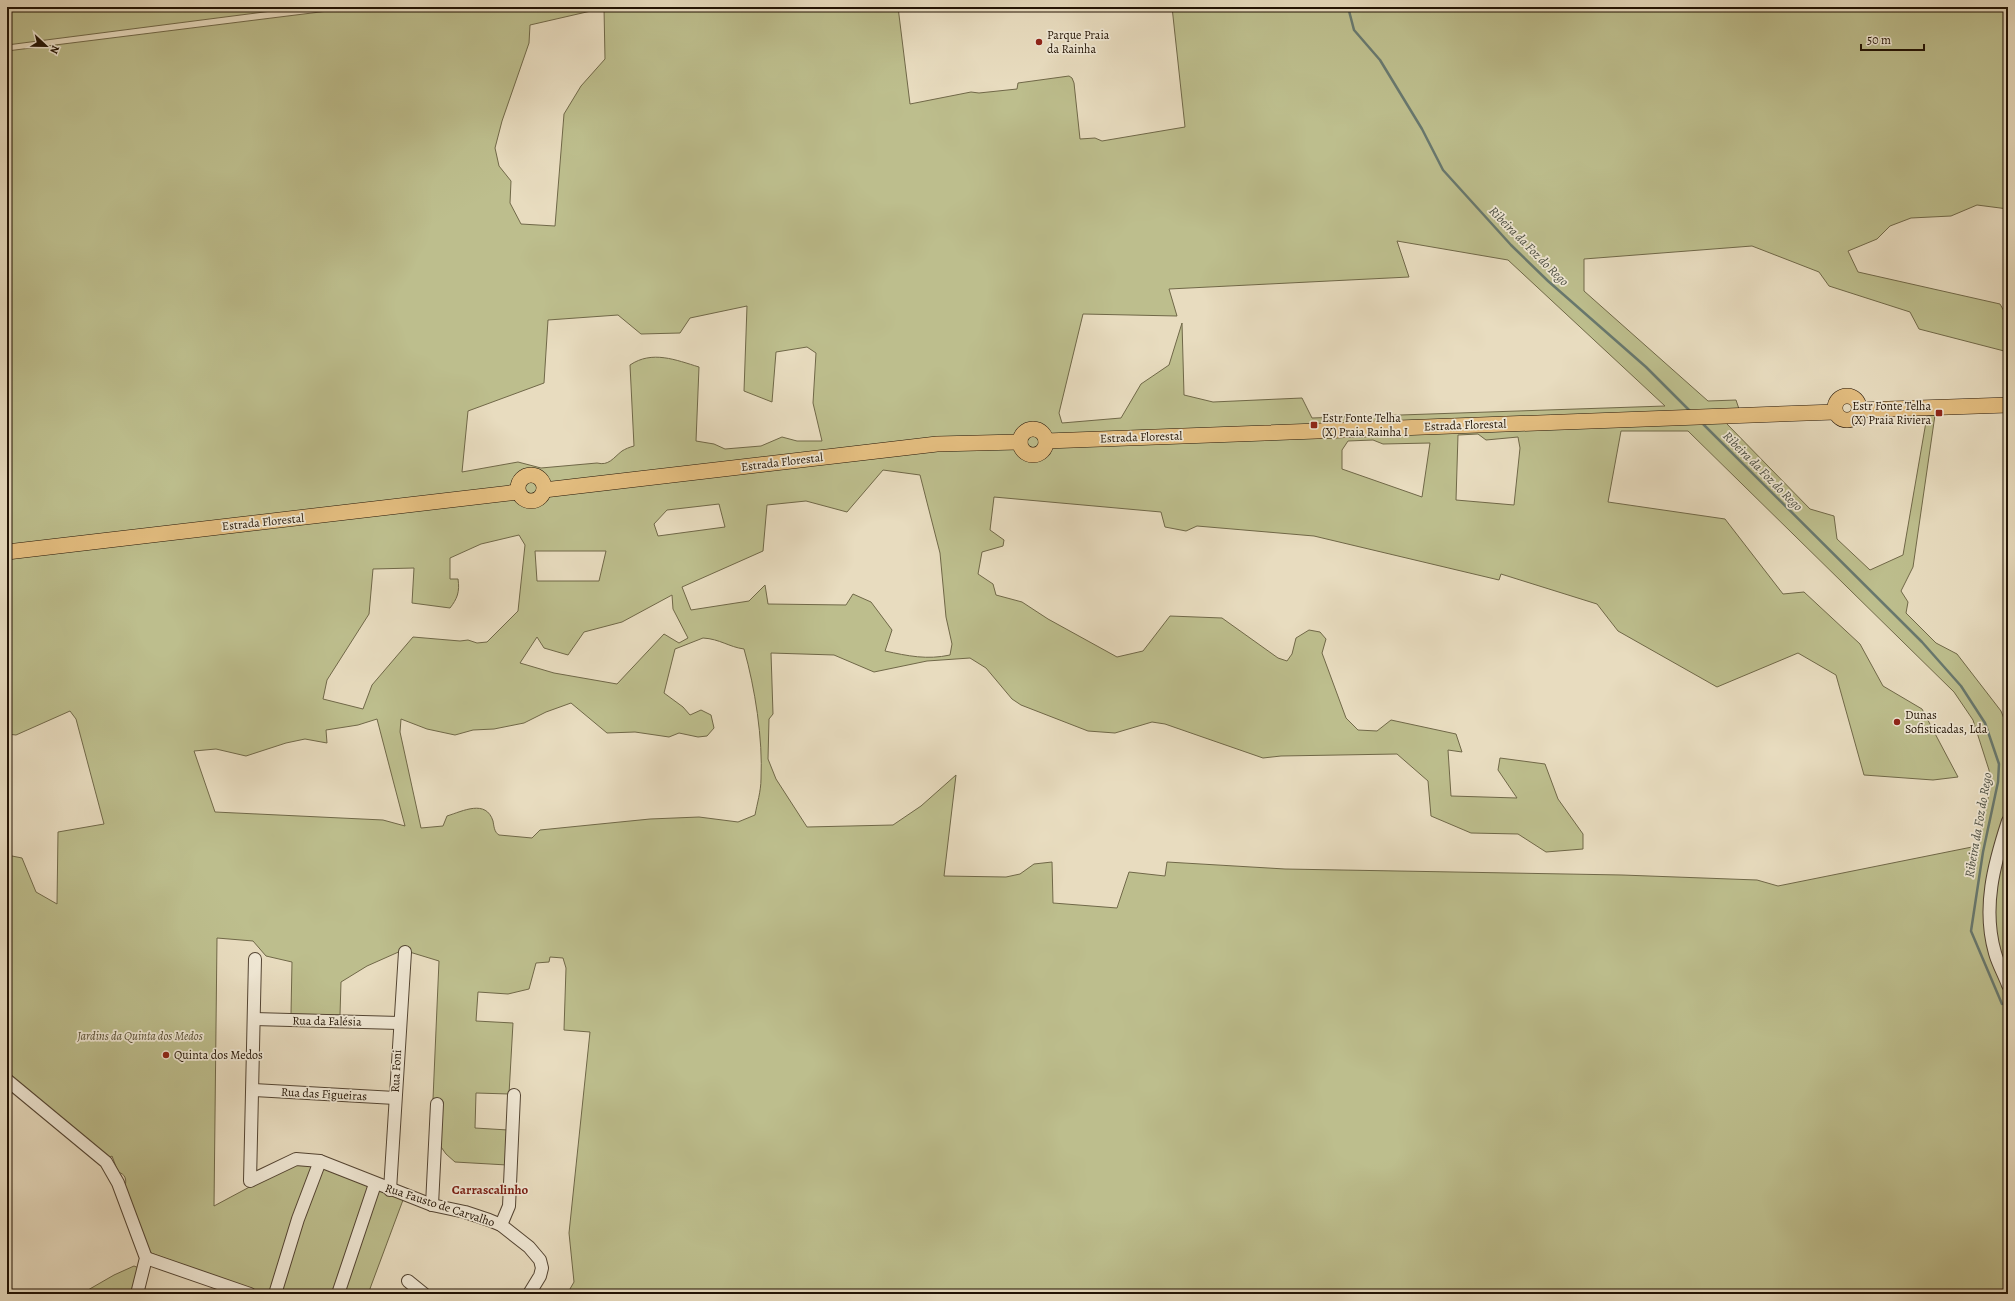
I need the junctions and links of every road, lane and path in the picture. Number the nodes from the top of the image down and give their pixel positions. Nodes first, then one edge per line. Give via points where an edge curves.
1 (2008, 405) edge
2 (7, 552) edge
3 (2008, 821) edge
4 (405, 952) dead end
5 (255, 959) dead end
6 (2008, 985) edge
7 (254, 1020) junction
8 (399, 1023) junction
9 (7, 1080) edge
10 (253, 1090) junction
11 (514, 1095) dead end
12 (395, 1098) junction
13 (437, 1104) dead end
14 (320, 1161) junction
15 (374, 1184) junction
16 (390, 1190) junction
17 (432, 1205) junction
18 (501, 1225) junction
19 (146, 1258) junction
20 (408, 1281) dead end
21 (137, 1294) edge
22 (250, 1294) edge
23 (275, 1294) edge
24 (338, 1294) edge
25 (424, 1294) edge
26 (529, 1294) edge

1 - 2 main road, Estrada Florestal via 1859,410 1856,417 1850,420 1842,420 1835,412 1046,441 1044,435 1036,429 1028,429 1022,434 1020,442 938,444 544,490 542,496 531,502 523,499 518,492
3 - 6 street via 1993,872 1989,901 1995,954
4 - 8 street, Rua Foni
5 - 7 street
7 - 8 street, Rua da Falésia
7 - 10 street
8 - 12 street, Rua Foni
9 - 19 street via 106,1162 118,1183
10 - 12 street, Rua das Figueiras
10 - 14 street, Rua Fausto de Carvalho via 250,1181 296,1159
11 - 18 street via 509,1206
12 - 16 street, Rua Foni
13 - 17 street
14 - 15 street, Rua Fausto de Carvalho
14 - 23 street via 298,1219
15 - 16 street, Rua Fausto de Carvalho
15 - 24 street
16 - 17 street, Rua Fausto de Carvalho
17 - 18 street, Rua Fausto de Carvalho via 476,1215
18 - 26 street, Rua Fausto de Carvalho via 529,1247 540,1260 540,1276
19 - 21 street
19 - 22 street
20 - 25 street

